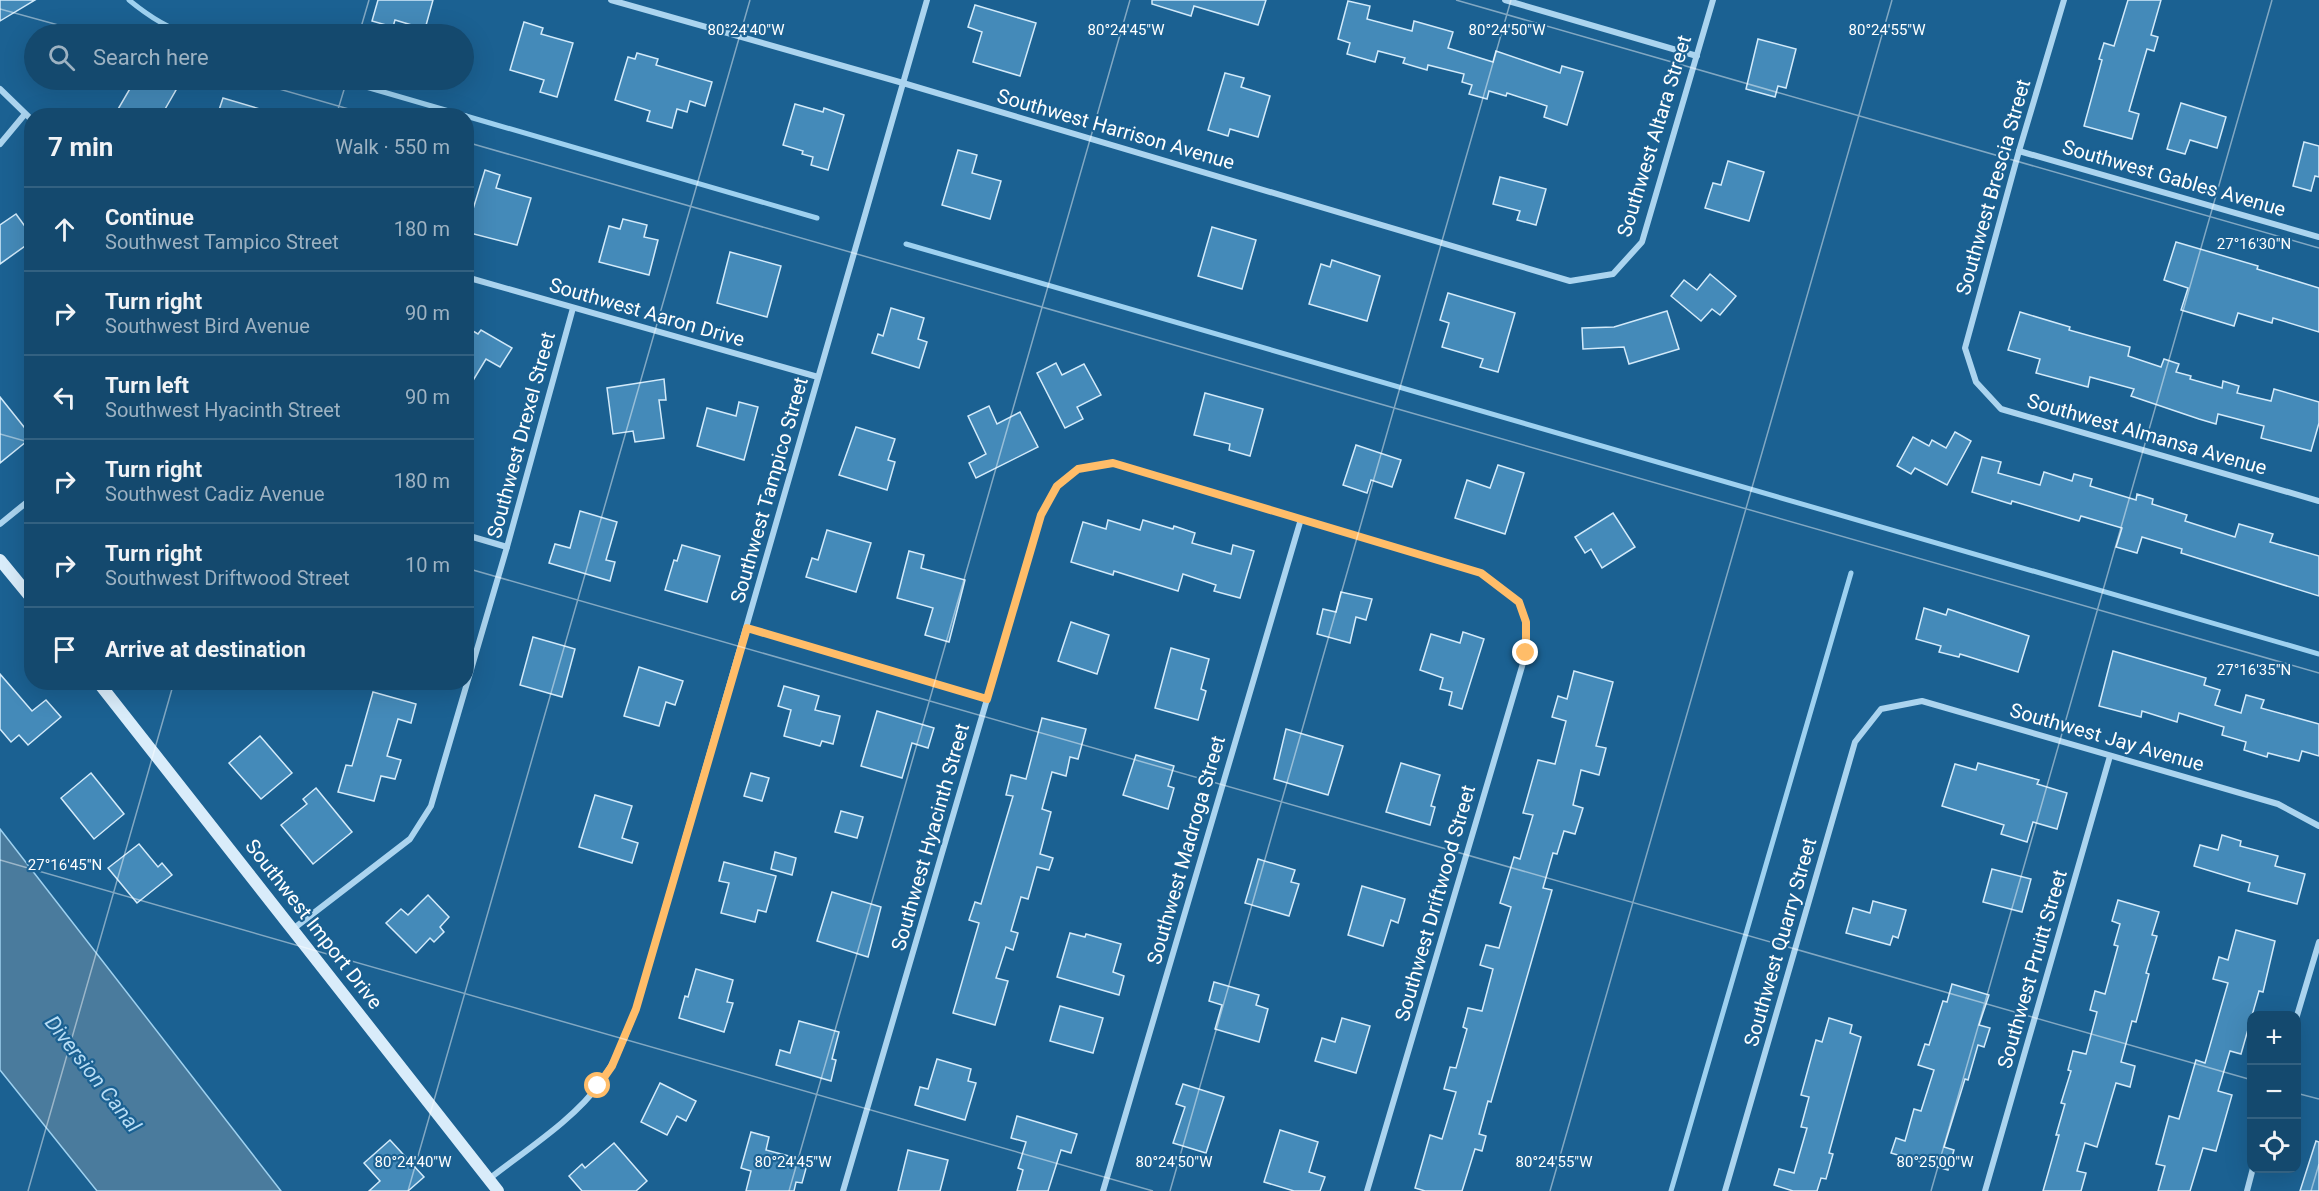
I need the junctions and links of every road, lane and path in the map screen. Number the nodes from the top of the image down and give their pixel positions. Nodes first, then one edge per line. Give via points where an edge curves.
1 (611, 0) edge
2 (927, 0) edge
3 (1505, 0) edge
4 (1713, 0) edge
5 (2064, 0) edge
6 (1697, 56) junction
7 (903, 83) junction
8 (0, 89) edge
9 (24, 113) edge
10 (24, 115) edge
11 (0, 144) edge
12 (2019, 151) junction
13 (2319, 237) edge
14 (1613, 274) joint
15 (474, 279) edge
16 (573, 308) junction
17 (818, 377) junction
18 (1976, 382) joint
19 (2319, 501) edge
20 (24, 504) edge
21 (1301, 519) junction
22 (0, 524) edge
23 (474, 537) edge
24 (507, 547) junction
25 (0, 560) edge
26 (24, 589) edge
27 (747, 628) junction
28 (474, 661) edge
29 (104, 690) edge
30 (466, 690) edge
31 (987, 699) junction
32 (1881, 709) joint
33 (2110, 756) junction
34 (2319, 826) edge
35 (293, 929) junction
36 (2319, 942) edge
37 (2298, 1011) edge
38 (2252, 1173) edge
39 (489, 1180) junction
40 (498, 1191) edge
41 (843, 1191) edge
42 (1103, 1191) edge
43 (1367, 1191) edge
44 (1725, 1191) edge
45 (1984, 1191) edge
46 (2247, 1191) edge

1 - 7 street, Southwest Harrison Avenue
2 - 7 street, Southwest Tampico Street
3 - 6 street
4 - 6 street, Southwest Altara Street
5 - 12 street, Southwest Brescia Street
6 - 14 street, Southwest Altara Street via 1642,242
7 - 14 street, Southwest Harrison Avenue via 1570,281
7 - 17 street, Southwest Tampico Street
8 - 9 street
10 - 11 street
12 - 13 street, Southwest Gables Avenue
12 - 18 street, Southwest Brescia Street via 1965,348
15 - 16 street, Southwest Aaron Drive
16 - 17 street, Southwest Aaron Drive
16 - 24 street, Southwest Drexel Street
17 - 27 street, Southwest Tampico Street
18 - 19 street, Southwest Almansa Avenue via 2001,409
20 - 22 street
21 - 31 street, Southwest Hyacinth Street via 1113,463 1078,469 1057,486 1041,515
21 - 42 street, Southwest Madroga Street
21 - 43 street, Southwest Driftwood Street via 1481,573 1519,602 1526,622 1526,653
23 - 24 street
24 - 28 street, Southwest Drexel Street
25 - 26 street
27 - 31 street
27 - 39 street, Southwest Tampico Street via 625,1039 598,1086 573,1112
29 - 35 street, Southwest Import Drive
30 - 35 street, Southwest Drexel Street via 423,822 410,839
31 - 41 street, Southwest Hyacinth Street
32 - 33 street, Southwest Jay Avenue via 1922,701
32 - 44 street, Southwest Quarry Street via 1855,742
33 - 34 street, Southwest Jay Avenue via 2278,804
33 - 45 street, Southwest Pruitt Street
35 - 39 street, Southwest Import Drive
36 - 37 street
38 - 46 street
39 - 40 street, Southwest Import Drive

